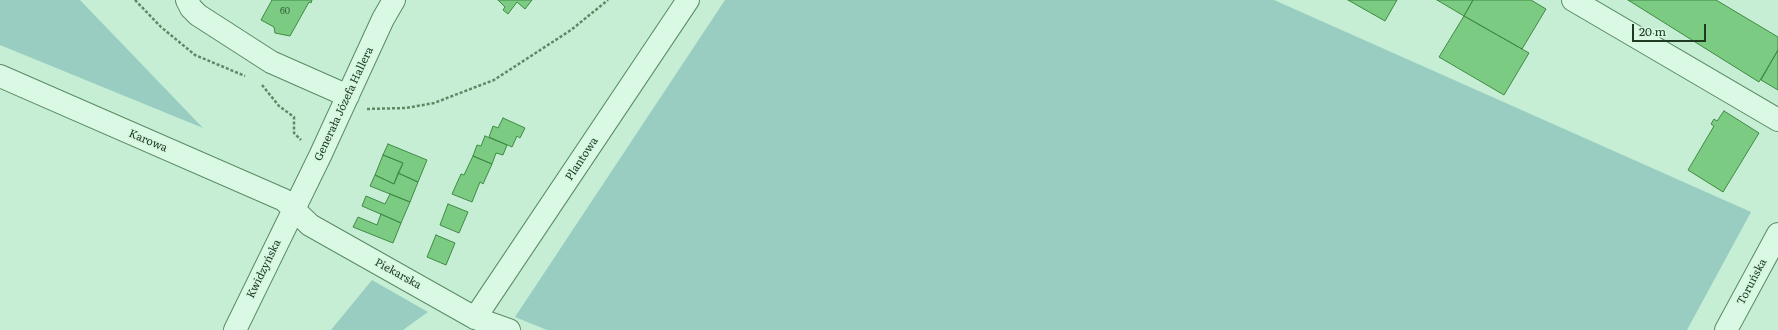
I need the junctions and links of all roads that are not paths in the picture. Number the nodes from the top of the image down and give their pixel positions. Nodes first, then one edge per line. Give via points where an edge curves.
1 (187, 0) edge
2 (394, 0) edge
3 (688, 0) edge
4 (1573, 0) edge
5 (0, 76) edge
6 (356, 102) junction
7 (1778, 120) edge
8 (294, 209) junction
9 (1778, 234) edge
10 (475, 318) junction
11 (235, 330) edge
12 (509, 330) edge
13 (1726, 330) edge

1 - 6 street via 198,15 271,62
2 - 6 street, Generała Józefa Hallera via 383,19
3 - 10 street, Plantowa
4 - 7 street
5 - 8 street, Karowa via 284,200
6 - 8 street, Generała Józefa Hallera
8 - 10 street, Piekarska via 310,225
8 - 11 street, Kwidzyńska
9 - 13 street, Toruńska
10 - 12 street, Piekarska

